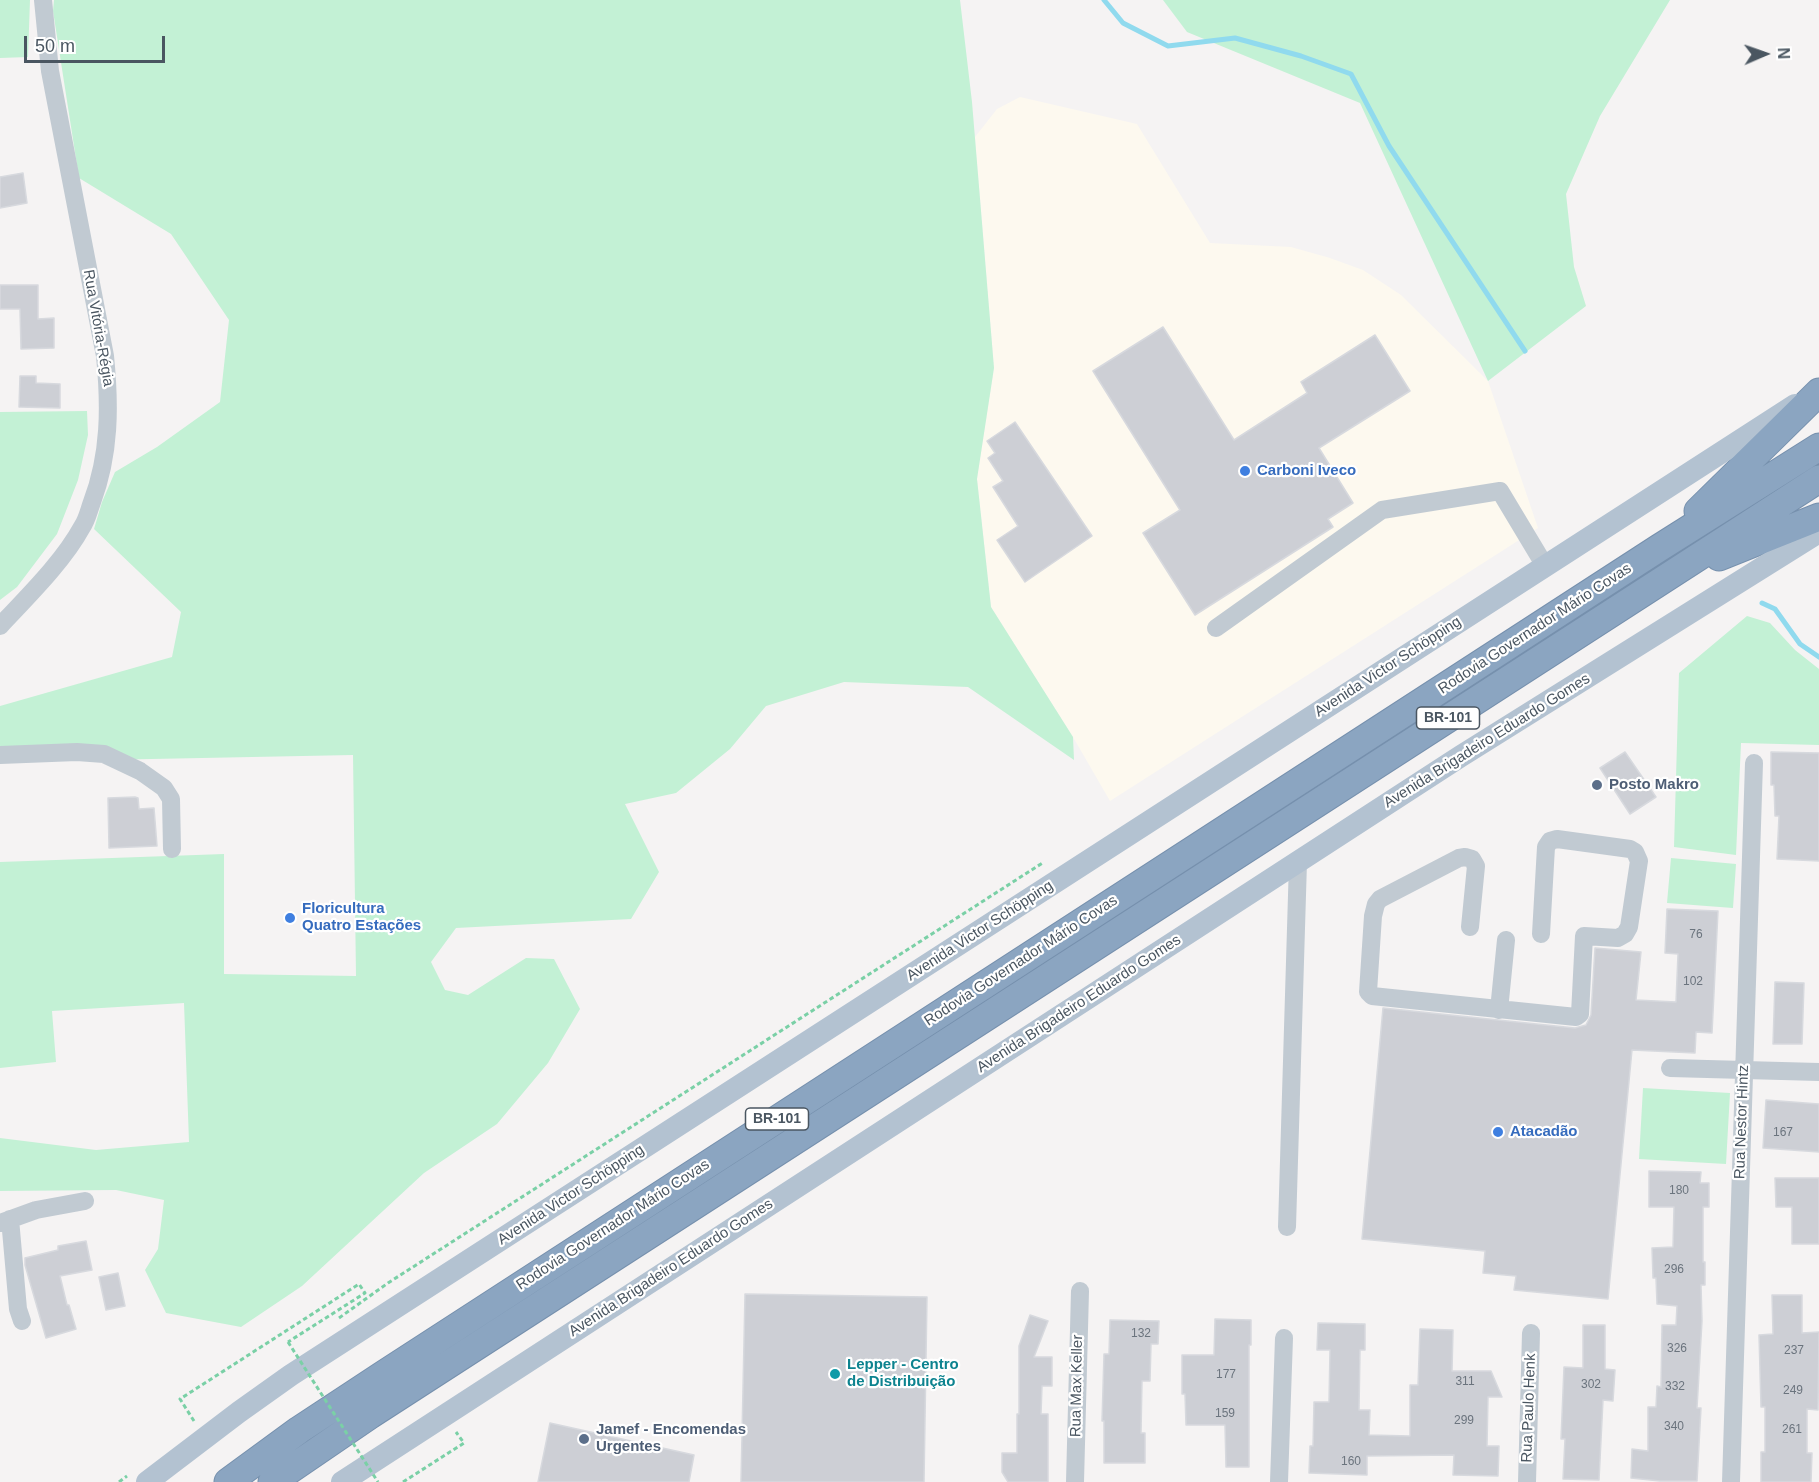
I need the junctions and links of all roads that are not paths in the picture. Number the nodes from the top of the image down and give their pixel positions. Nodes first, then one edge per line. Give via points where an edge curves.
1 (43, 0) edge
2 (1819, 390) edge
3 (1819, 447) edge
4 (1819, 479) edge
5 (1819, 517) edge
6 (1819, 532) edge
7 (1659, 548) junction
8 (1545, 566) junction
9 (1660, 581) junction
10 (0, 626) edge
11 (1216, 628) dead end
12 (0, 754) edge
13 (1754, 763) dead end
14 (172, 849) dead end
15 (1298, 862) junction
16 (1470, 927) dead end
17 (1506, 934) dead end
18 (1541, 934) dead end
19 (1499, 1010) junction
20 (1670, 1068) dead end
21 (1744, 1070) junction
22 (1819, 1072) edge
23 (85, 1201) dead end
24 (5, 1221) edge
25 (1287, 1227) dead end
26 (1080, 1291) dead end
27 (22, 1321) dead end
28 (1531, 1333) dead end
29 (1284, 1338) dead end
30 (147, 1482) edge
31 (228, 1482) edge
32 (272, 1482) edge
33 (342, 1482) edge
34 (1075, 1482) edge
35 (1279, 1482) edge
36 (1527, 1482) edge
37 (1731, 1482) edge

1 - 10 street, Rua Vitória-Régia via 54,91 105,357 109,391 107,446 83,527 39,585
2 - 7 highway
2 - 8 main road, Avenida Victor Schöpping
3 - 7 highway, Rodovia Governador Mário Covas / BR-101
4 - 9 highway, Rodovia Governador Mário Covas / BR-101
5 - 9 highway
6 - 15 main road, Avenida Brigadeiro Eduardo Gomes
7 - 31 highway, Rodovia Governador Mário Covas / BR-101 via 394,1367
8 - 11 street via 1500,490 1382,510
8 - 30 main road, Avenida Victor Schöpping via 291,1375
9 - 32 highway, Rodovia Governador Mário Covas / BR-101 via 370,1414
12 - 14 street via 104,754 140,771 164,788 171,799
13 - 21 street, Rua Nestor Hintz
15 - 25 street
15 - 33 main road, Avenida Brigadeiro Eduardo Gomes
16 - 19 street via 1476,866 1466,857 1380,899 1373,916 1368,992 1372,996
17 - 19 street
18 - 19 street via 1546,847 1550,841 1635,852 1638,861 1625,934 1618,938 1584,936 1580,1014 1570,1017
20 - 21 street
21 - 22 street
21 - 37 street, Rua Nestor Hintz
23 - 24 street via 36,1210
24 - 27 street
26 - 34 street, Rua Max Keller
28 - 36 street, Rua Paulo Henk
29 - 35 street

